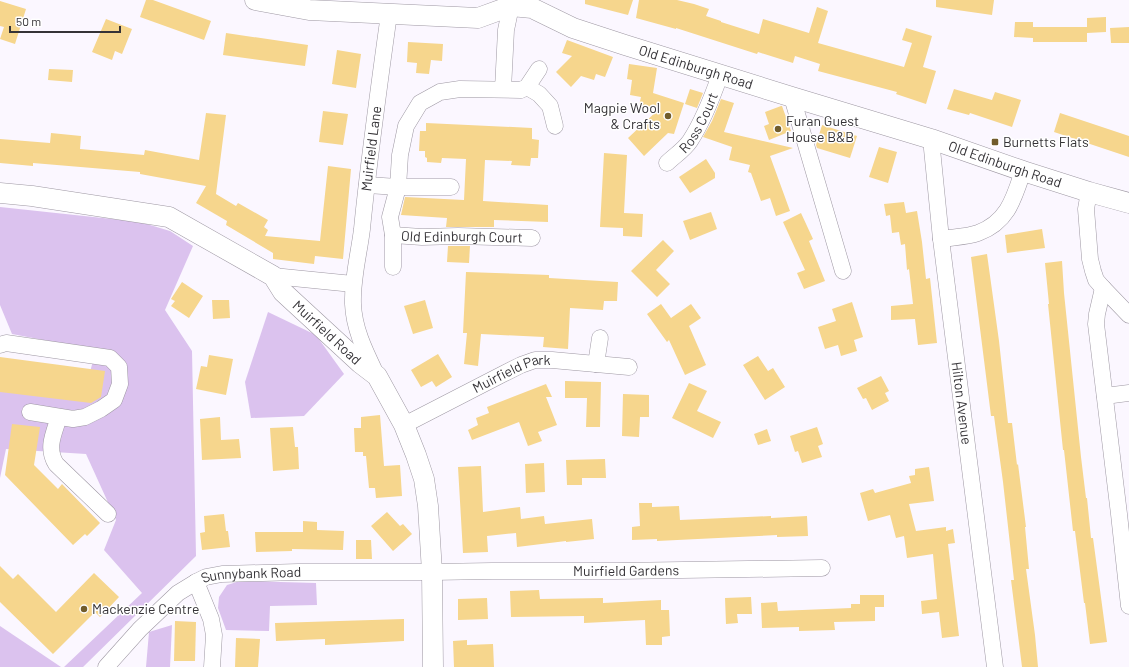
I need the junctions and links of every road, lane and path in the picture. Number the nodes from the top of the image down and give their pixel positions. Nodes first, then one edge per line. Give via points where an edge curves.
1 (255, 0) edge
2 (511, 3) edge
3 (388, 14) junction
4 (539, 69) dead end
5 (720, 75) junction
6 (528, 86) junction
7 (503, 89) junction
8 (792, 97) junction
9 (555, 126) dead end
10 (931, 139) junction
11 (667, 163) dead end
12 (1023, 171) junction
13 (366, 185) junction
14 (398, 187) junction
15 (451, 187) dead end
16 (1089, 192) junction
17 (0, 193) edge
18 (1129, 203) edge
19 (393, 235) junction
20 (532, 238) dead end
21 (941, 239) junction
22 (393, 267) dead end
23 (843, 271) dead end
24 (273, 276) junction
25 (354, 284) junction
26 (1103, 288) junction
27 (1129, 314) edge
28 (600, 338) dead end
29 (0, 345) edge
30 (596, 364) junction
31 (629, 367) dead end
32 (377, 376) junction
33 (1129, 393) edge
34 (1105, 396) junction
35 (30, 412) dead end
36 (59, 417) junction
37 (404, 425) junction
38 (108, 514) dead end
39 (1124, 519) edge
40 (822, 568) dead end
41 (432, 572) junction
42 (196, 582) junction
43 (1129, 606) edge
44 (106, 667) edge
45 (212, 667) edge
46 (433, 667) edge
47 (995, 667) edge

1 - 3 street, Old Edinburgh Road via 309,10
2 - 3 street, Old Edinburgh Road via 478,18
2 - 5 street, Old Edinburgh Road via 532,8 573,28
2 - 7 street via 506,30
3 - 13 street, Muirfield Lane
4 - 6 street
5 - 8 street, Old Edinburgh Road
5 - 11 street, Ross Court via 690,142
6 - 7 street, Old Edinburgh Court via 521,90
6 - 9 street via 550,106
7 - 14 street, Old Edinburgh Court via 460,89 440,92 420,103 406,126 400,155
8 - 10 street, Old Edinburgh Road
8 - 23 street
10 - 12 street, Old Edinburgh Road
10 - 21 street, Hilton Avenue
12 - 16 street, Old Edinburgh Road
12 - 21 street via 1013,200 1000,219 977,233
13 - 14 street
13 - 25 street, Muirfield Lane
14 - 15 street
14 - 19 street, Old Edinburgh Court via 390,217
16 - 18 street, Old Edinburgh Road
16 - 26 street via 1086,209 1090,259 1096,280
17 - 24 street, Muirfield Road via 169,218
19 - 20 street, Old Edinburgh Court
19 - 22 street, Old Edinburgh Court
21 - 47 street, Hilton Avenue
24 - 25 street
24 - 32 street, Muirfield Road via 283,292
25 - 32 street, Muirfield Lane via 356,326
26 - 27 street
26 - 34 street via 1096,324
28 - 30 street
29 - 36 street via 6,343 110,358 119,367 120,384 114,400 85,417
30 - 31 street, Muirfield Park
30 - 37 street, Muirfield Park via 535,360 502,374
32 - 37 street, Muirfield Road
33 - 34 street
34 - 39 street
35 - 36 street
36 - 38 street via 50,444 52,458
37 - 41 street, Muirfield Road via 424,480
39 - 43 street
40 - 41 street, Muirfield Gardens
41 - 42 street, Sunnybank Road via 222,574
41 - 46 street, Muirfield Road
42 - 44 street, Sunnybank Road via 178,593 140,629
42 - 45 street via 211,619 214,635

